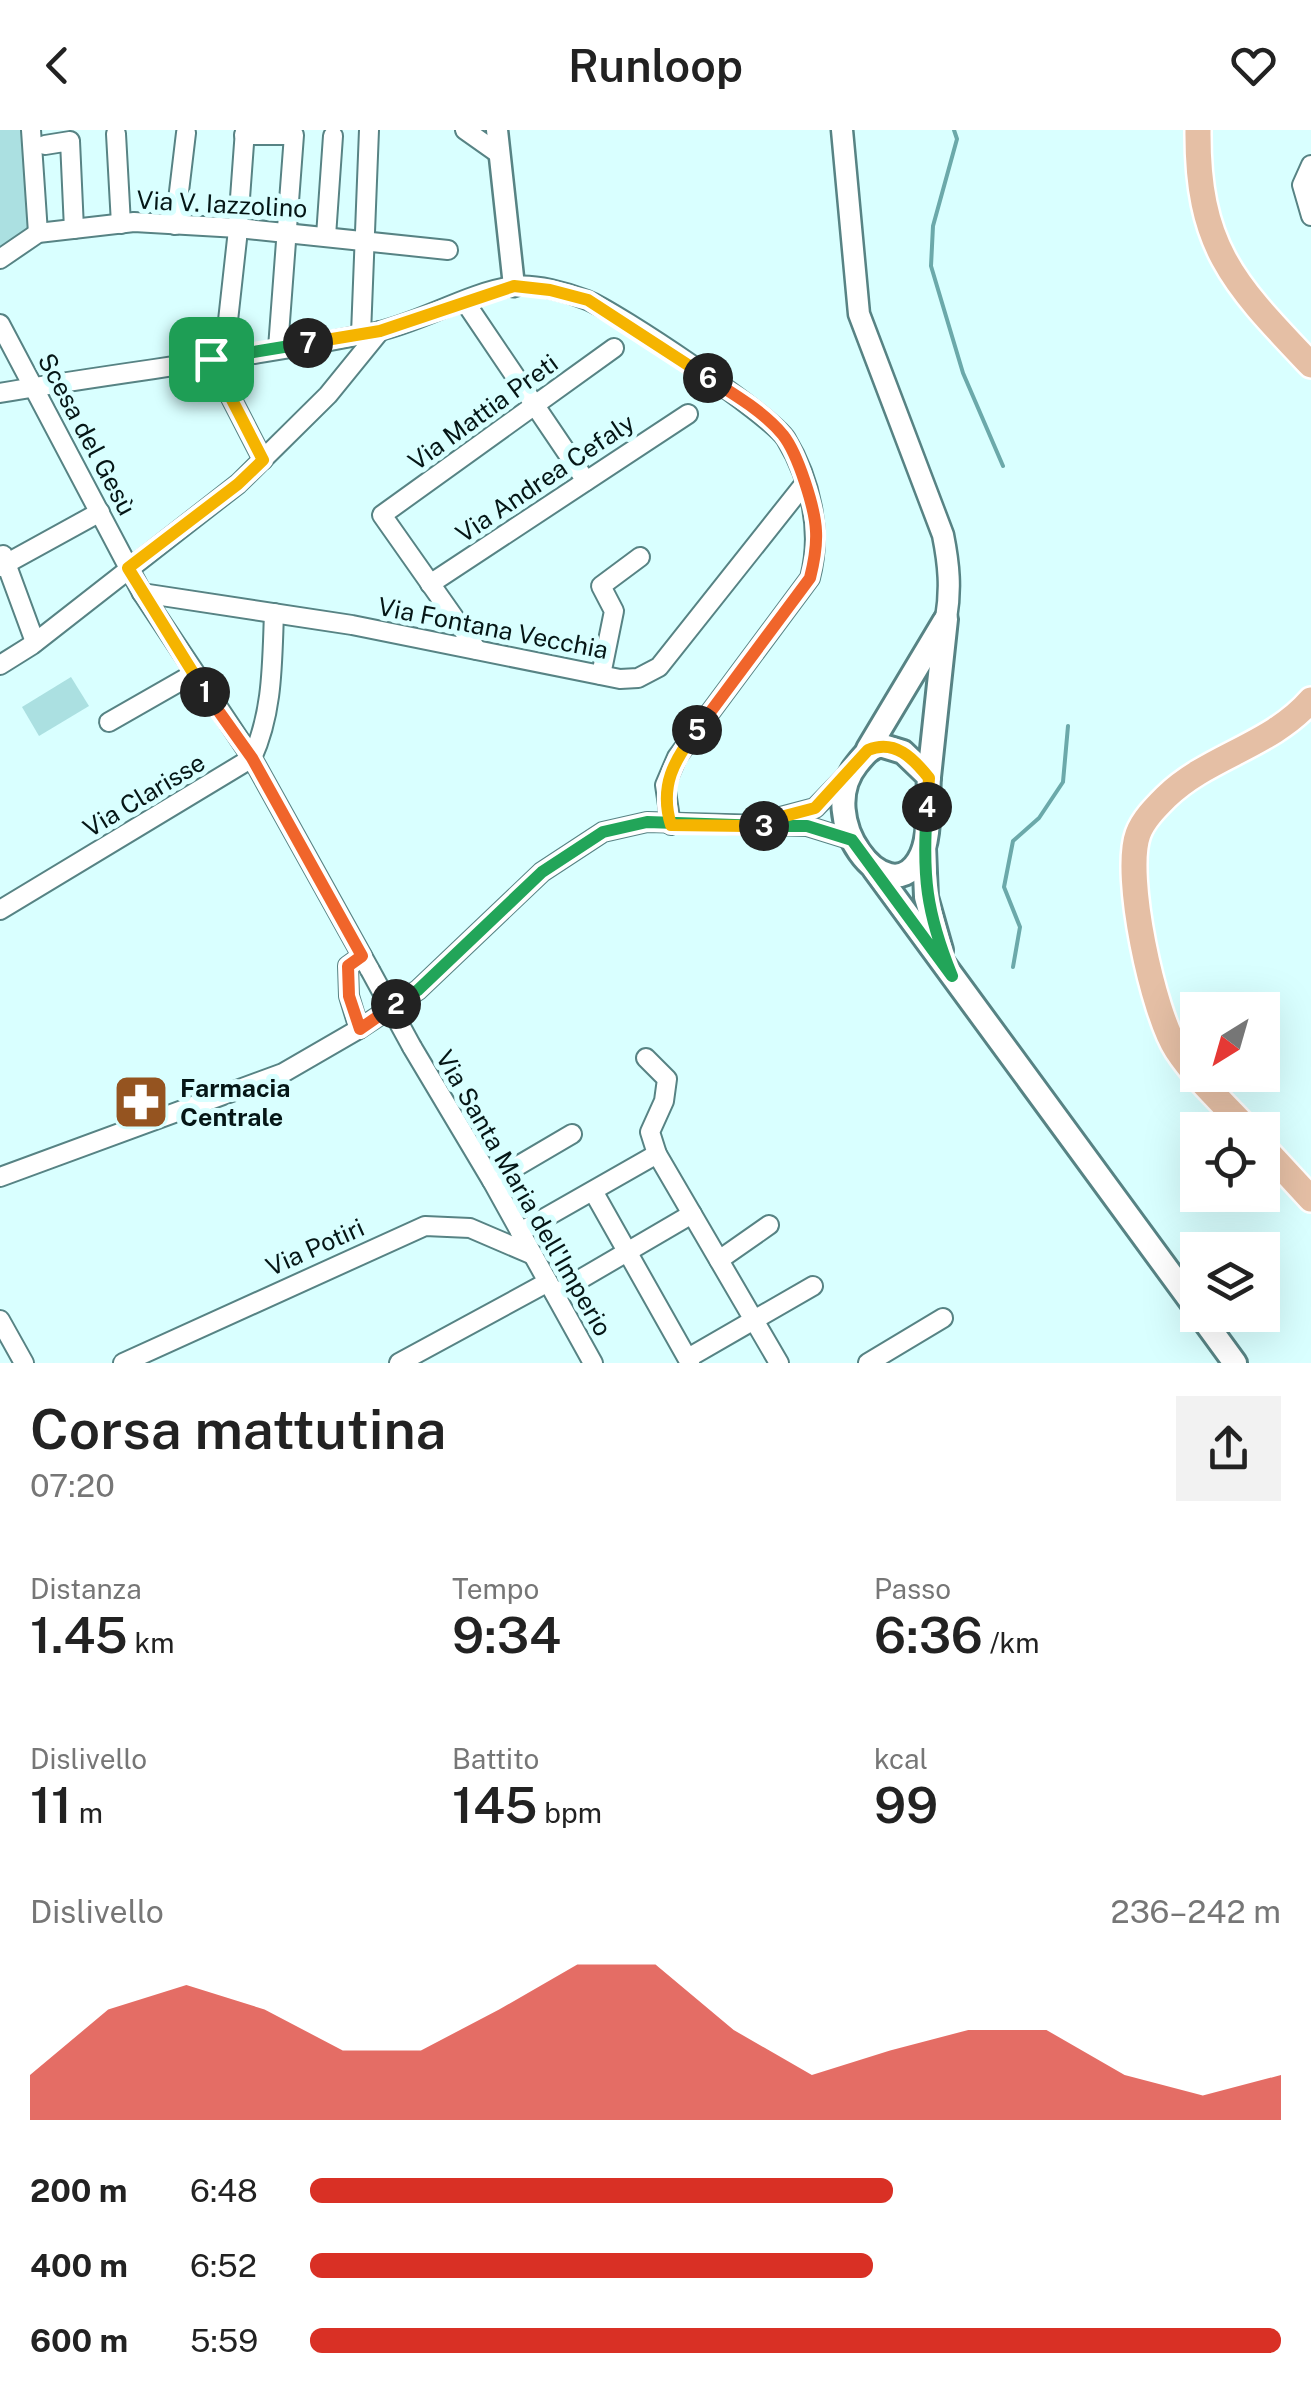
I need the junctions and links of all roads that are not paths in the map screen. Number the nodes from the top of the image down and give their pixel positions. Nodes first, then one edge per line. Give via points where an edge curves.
1 (31, 130) edge
2 (369, 130) edge
3 (465, 130) edge
4 (496, 130) edge
5 (842, 130) edge
6 (1198, 130) edge
7 (244, 132) edge
8 (186, 133) dead end
9 (116, 134) dead end
10 (332, 136) dead end
11 (46, 145) dead end
12 (499, 154) junction
13 (1311, 165) edge
14 (1311, 216) edge
15 (121, 224) junction
16 (174, 225) junction
17 (238, 228) junction
18 (74, 229) junction
19 (286, 232) junction
20 (38, 233) junction
21 (326, 236) junction
22 (365, 240) junction
23 (448, 250) dead end
24 (0, 259) edge
25 (514, 286) junction
26 (464, 302) junction
27 (0, 324) edge
28 (370, 333) junction
29 (278, 348) junction
30 (614, 348) dead end
31 (217, 358) junction
32 (1311, 364) edge
33 (34, 387) junction
34 (0, 394) edge
35 (534, 404) junction
36 (688, 414) dead end
37 (263, 460) junction
38 (586, 481) junction
39 (805, 484) junction
40 (100, 512) junction
41 (640, 557) dead end
42 (3, 562) edge
43 (128, 568) junction
44 (430, 584) junction
45 (142, 593) junction
46 (274, 613) junction
47 (946, 620) junction
48 (36, 642) junction
49 (477, 650) junction
50 (0, 664) edge
51 (193, 674) junction
52 (601, 675) junction
53 (1311, 700) edge
54 (109, 722) dead end
55 (868, 750) junction
56 (252, 758) junction
57 (848, 776) junction
58 (929, 778) junction
59 (671, 825) junction
60 (747, 826) junction
61 (852, 840) junction
62 (924, 847) junction
63 (874, 868) junction
64 (0, 910) edge
65 (366, 963) junction
66 (952, 976) junction
67 (360, 1029) junction
68 (646, 1058) dead end
69 (1232, 1112) edge
70 (572, 1134) dead end
71 (657, 1154) junction
72 (1280, 1165) edge
73 (0, 1178) edge
74 (492, 1181) junction
75 (593, 1191) junction
76 (1311, 1198) edge
77 (692, 1214) junction
78 (769, 1226) dead end
79 (520, 1232) junction
80 (628, 1252) junction
81 (533, 1255) junction
82 (719, 1260) junction
83 (813, 1286) dead end
84 (1180, 1287) edge
85 (552, 1288) junction
86 (943, 1318) dead end
87 (0, 1320) edge
88 (754, 1320) junction
89 (1213, 1332) edge
90 (689, 1361) edge
91 (24, 1363) edge
92 (123, 1363) edge
93 (399, 1363) edge
94 (592, 1363) edge
95 (779, 1363) edge
96 (868, 1363) edge
97 (1235, 1363) edge

1 - 20 street
2 - 22 street
3 - 12 street
4 - 12 street
5 - 47 street via 859,314 943,535 950,571
6 - 32 main road via 1204,204 1223,259 1251,302
7 - 17 street
7 - 19 street via 294,135
8 - 16 street
9 - 15 street
10 - 21 street
11 - 18 street via 70,141
12 - 25 street
13 - 14 street via 1302,185
15 - 16 street, Via V. Iazzolino
15 - 18 street, Via V. Iazzolino
16 - 17 street, Via V. Iazzolino
17 - 19 street, Via V. Iazzolino
17 - 31 street
18 - 20 street, Via V. Iazzolino
19 - 21 street, Via V. Iazzolino
19 - 29 street
20 - 24 street, Via V. Iazzolino
21 - 22 street, Via V. Iazzolino
22 - 23 street, Via V. Iazzolino
22 - 28 street
25 - 26 street
25 - 39 street via 588,300 720,386 785,438
26 - 28 street
26 - 35 street
27 - 33 street, Scesa del Gesù
28 - 29 street
28 - 37 street via 328,396
29 - 31 street
30 - 35 street, Via Mattia Preti
31 - 33 street
31 - 37 street
33 - 34 street
33 - 40 street, Scesa del Gesù
35 - 38 street
35 - 44 street, Via Mattia Preti via 382,515
36 - 38 street, Via Andrea Cefaly
37 - 43 street
38 - 44 street, Via Andrea Cefaly
39 - 52 street, Via Fontana Vecchia via 659,667 638,678
39 - 59 street via 816,527 810,578 677,757 666,785
40 - 42 street
40 - 43 street, Scesa del Gesù
41 - 52 street via 601,586 614,611
42 - 48 street
43 - 45 street, Scesa del Gesù
43 - 48 street
44 - 49 street
45 - 46 street, Via Fontana Vecchia
45 - 51 street, Scesa del Gesù
46 - 49 street, Via Fontana Vecchia
46 - 56 street via 267,715
47 - 55 main road
47 - 58 main road
48 - 50 street
49 - 52 street, Via Fontana Vecchia
51 - 54 street
51 - 56 street, Scesa del Gesù
53 - 69 main road via 1288,724 1188,779 1138,835 1134,868 1152,984 1176,1049
55 - 57 main road
55 - 58 main road via 894,747
56 - 64 street, Via Clarisse
56 - 65 street, Via Santa Maria dell'Imperio
57 - 60 street via 815,808
57 - 61 main road via 842,807
58 - 62 main road
59 - 60 street
59 - 67 street via 626,826 583,844 542,872 418,990
60 - 61 street via 807,826
61 - 63 main road
62 - 63 main road via 900,876
62 - 66 main road via 932,928
63 - 66 main road
65 - 67 street via 348,966
65 - 74 street, Via Santa Maria dell'Imperio, bridge
66 - 84 main road
67 - 73 street via 283,1073
68 - 71 street via 668,1079 650,1132
70 - 74 street
71 - 75 street
71 - 77 street
72 - 76 main road
74 - 79 street, Via Santa Maria dell'Imperio
75 - 79 street
75 - 80 street
77 - 80 street
77 - 82 street
78 - 82 street
79 - 81 street, Via Santa Maria dell'Imperio
80 - 85 street
80 - 90 street
81 - 85 street, Via Santa Maria dell'Imperio
81 - 92 street, Via Potiri via 470,1228 425,1226
82 - 88 street
83 - 88 street
85 - 93 street
85 - 94 street, Via Santa Maria dell'Imperio
86 - 96 street
87 - 91 street
88 - 90 street
88 - 95 street
89 - 97 main road

